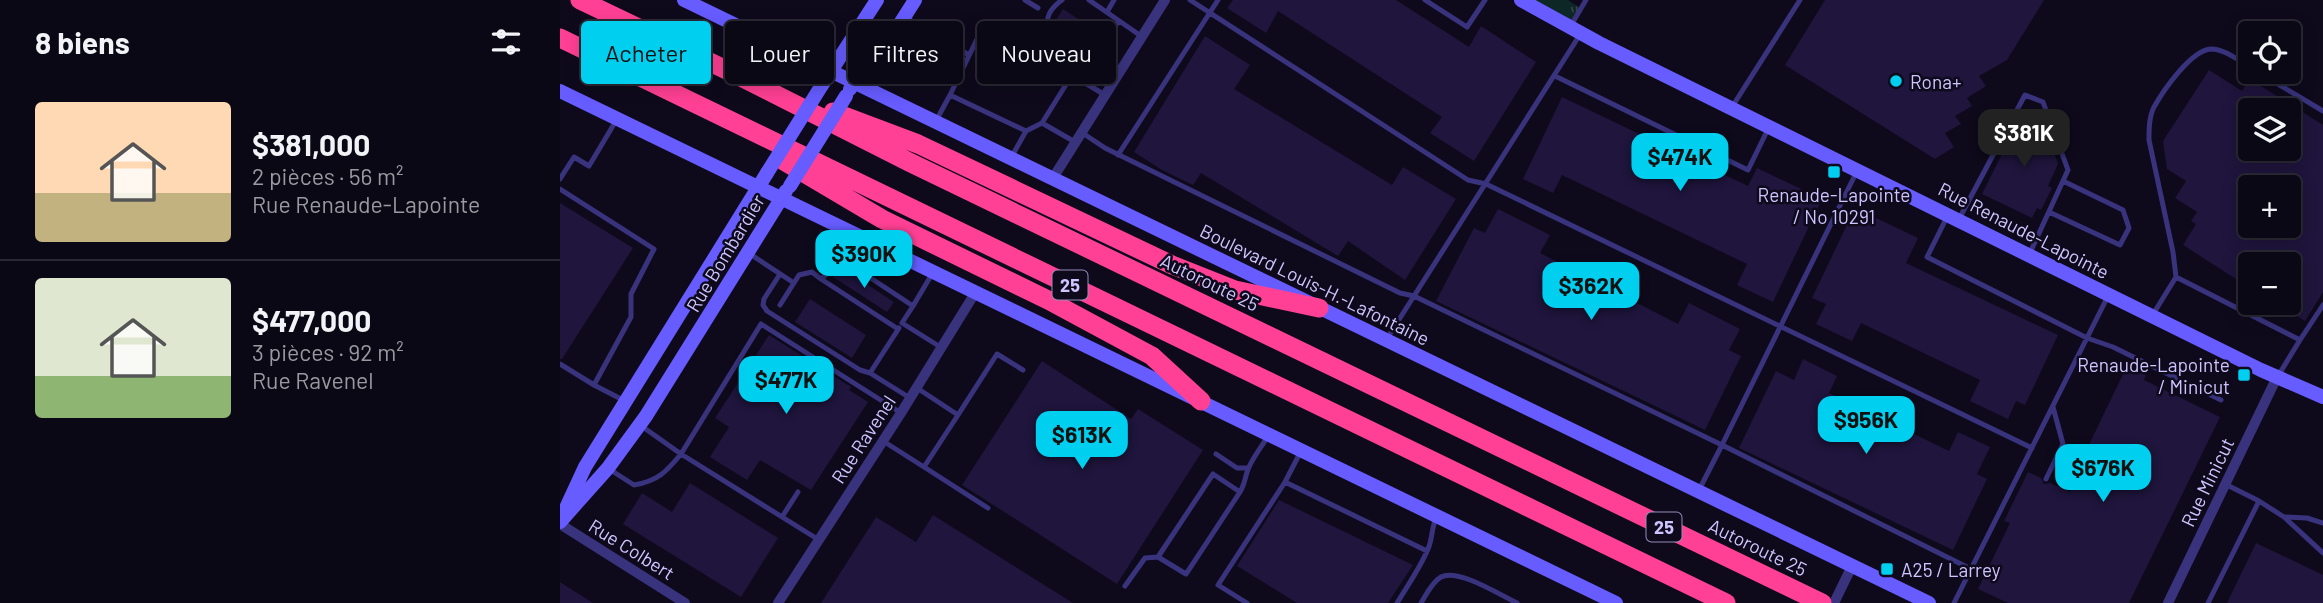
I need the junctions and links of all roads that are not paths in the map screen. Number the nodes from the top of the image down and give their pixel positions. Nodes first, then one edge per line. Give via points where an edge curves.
1 (580, 0) edge
2 (684, 0) edge
3 (877, 0) edge
4 (915, 0) edge
5 (1025, 0) edge
6 (1062, 0) edge
7 (1089, 0) edge
8 (1114, 0) edge
9 (1165, 0) edge
10 (1189, 0) edge
11 (1218, 0) edge
12 (1425, 0) edge
13 (1485, 0) edge
14 (1521, 0) edge
15 (1586, 0) edge
16 (1800, 0) edge
17 (1038, 8) dead end
18 (1107, 12) junction
19 (1210, 13) junction
20 (905, 17) junction
21 (728, 21) edge
22 (902, 21) edge
23 (1119, 21) junction
24 (1576, 30) junction
25 (1142, 37) junction
26 (560, 38) edge
27 (977, 39) edge
28 (581, 48) edge
29 (969, 55) junction
30 (2238, 60) edge
31 (834, 68) edge
32 (725, 69) edge
33 (1555, 76) junction
34 (654, 84) edge
35 (655, 84) edge
36 (755, 84) edge
37 (761, 84) edge
38 (823, 84) edge
39 (854, 84) edge
40 (859, 84) edge
41 (1066, 84) edge
42 (1087, 84) edge
43 (2278, 84) edge
44 (561, 95) edge
45 (950, 95) junction
46 (1105, 95) junction
47 (1732, 107) junction
48 (2323, 111) edge
49 (617, 119) junction
50 (936, 122) junction
51 (1042, 122) junction
52 (1770, 126) junction
53 (1026, 131) junction
54 (1078, 137) junction
55 (1118, 155) junction
56 (1011, 158) junction
57 (1858, 169) junction
58 (1053, 178) junction
59 (560, 179) edge
60 (2063, 181) junction
61 (1486, 184) junction
62 (757, 188) junction
63 (560, 189) edge
64 (781, 199) junction
65 (2049, 212) junction
66 (1954, 217) junction
67 (861, 237) junction
68 (748, 253) junction
69 (2029, 255) junction
70 (848, 263) junction
71 (933, 273) junction
72 (780, 274) junction
73 (2176, 276) junction
74 (821, 279) junction
75 (794, 283) junction
76 (975, 293) junction
77 (2109, 295) junction
78 (1414, 296) junction
79 (2323, 304) edge
80 (780, 305) dead end
81 (913, 306) junction
82 (1319, 308) junction
83 (2152, 316) junction
84 (902, 323) junction
85 (1781, 327) junction
86 (898, 329) junction
87 (2087, 338) junction
88 (1386, 340) junction
89 (2300, 340) junction
90 (942, 348) junction
91 (560, 364) edge
92 (1023, 370) dead end
93 (870, 373) junction
94 (2277, 377) junction
95 (594, 385) junction
96 (917, 388) junction
97 (2323, 397) edge
98 (910, 398) junction
99 (2221, 400) dead end
100 (625, 401) junction
101 (1201, 401) junction
102 (2053, 407) junction
103 (901, 413) junction
104 (958, 415) junction
105 (640, 425) junction
106 (1268, 435) junction
107 (884, 441) junction
108 (1722, 446) junction
109 (2032, 448) junction
110 (1301, 451) junction
111 (681, 454) junction
112 (1216, 454) dead end
113 (924, 467) junction
114 (608, 468) junction
115 (1248, 468) junction
116 (2046, 479) dead end
117 (1285, 482) junction
118 (2225, 484) junction
119 (1698, 491) junction
120 (798, 492) dead end
121 (1240, 492) junction
122 (2259, 501) junction
123 (988, 508) dead end
124 (1437, 516) junction
125 (782, 517) junction
126 (2284, 517) junction
127 (560, 522) edge
128 (2323, 523) edge
129 (819, 540) junction
130 (1427, 551) junction
131 (2323, 553) edge
132 (1158, 557) junction
133 (1852, 566) junction
134 (1971, 569) junction
135 (1125, 586) dead end
136 (685, 603) edge
137 (778, 603) edge
138 (1247, 603) edge
139 (1397, 603) edge
140 (1421, 603) edge
141 (1517, 603) edge
142 (1616, 603) edge
143 (1726, 603) edge
144 (1822, 603) edge
145 (1834, 603) edge
146 (1929, 603) edge
147 (1954, 603) edge
148 (2168, 603) edge
149 (2208, 603) edge

1 - 32 highway, Autoroute 25 / 25
2 - 21 main road, Boulevard Louis-H.-Lafontaine
3 - 31 main road, Rue Bombardier
4 - 20 main road, Rue Bombardier
5 - 17 lane
6 - 23 lane via 1047,15 1049,32 1086,55 1095,52
7 - 18 lane
8 - 18 lane
9 - 25 street
10 - 19 lane
11 - 19 lane
12 - 13 lane via 1467,27
14 - 24 main road, Rue Renaude-Lapointe
15 - 24 lane
16 - 47 lane
18 - 23 lane
19 - 55 lane
19 - 61 lane via 1468,180
20 - 22 main road, Rue Bombardier
20 - 29 lane
23 - 25 lane
24 - 33 lane
24 - 47 main road, Rue Renaude-Lapointe
25 - 46 street
26 - 28 highway, 25
27 - 29 lane
29 - 45 lane
30 - 73 lane via 2210,49 2196,55 2153,109 2148,126
33 - 52 lane via 1748,170
33 - 61 lane
34 - 101 highway via 882,219 1152,356
35 - 143 highway, 25
36 - 144 highway, Autoroute 25 / 25
37 - 82 highway via 918,144 1210,280
38 - 62 main road, Rue Bombardier, bridge
39 - 64 main road, Rue Bombardier, bridge
40 - 50 main road, Boulevard Louis-H.-Lafontaine
41 - 51 lane
42 - 46 lane
43 - 48 lane
44 - 49 main road
45 - 50 lane
45 - 53 lane
46 - 54 street
47 - 52 main road, Rue Renaude-Lapointe
49 - 59 lane via 589,166 574,158
49 - 62 main road
50 - 56 main road, Boulevard Louis-H.-Lafontaine
51 - 53 lane
51 - 54 lane
52 - 57 main road, Rue Renaude-Lapointe
53 - 56 lane
54 - 55 lane
54 - 58 street
55 - 78 lane
56 - 58 main road, Boulevard Louis-H.-Lafontaine
57 - 66 main road, Rue Renaude-Lapointe
57 - 85 lane
58 - 82 main road, Boulevard Louis-H.-Lafontaine
60 - 65 lane
60 - 65 lane via 2123,210 2129,228 2120,245
60 - 66 lane via 2068,170 2043,103 2025,95
61 - 78 lane
61 - 85 lane
62 - 64 main road
62 - 100 main road, Rue Bombardier
63 - 95 lane via 654,249 631,294 631,317
64 - 67 main road
64 - 68 main road, Rue Bombardier
65 - 69 lane
66 - 69 main road, Rue Renaude-Lapointe
66 - 87 lane via 1927,257
67 - 70 lane
67 - 71 main road
68 - 72 lane
68 - 105 main road, Rue Bombardier
69 - 77 main road, Rue Renaude-Lapointe
70 - 74 lane via 843,260
70 - 81 lane
71 - 76 main road
71 - 81 lane
72 - 75 lane
72 - 93 lane via 764,299 767,311
73 - 83 lane
73 - 89 lane
74 - 75 lane via 812,272 799,275
74 - 86 lane
75 - 80 lane
76 - 90 street, Rue Ravenel
76 - 101 main road
77 - 83 main road, Rue Renaude-Lapointe
77 - 87 lane
78 - 88 lane
78 - 108 lane
79 - 89 lane
81 - 84 lane
82 - 88 main road, Boulevard Louis-H.-Lafontaine
83 - 94 main road, Rue Renaude-Lapointe
84 - 86 lane
84 - 90 lane
85 - 108 lane
85 - 109 lane
86 - 93 lane
87 - 99 lane
87 - 102 lane
88 - 119 main road, Boulevard Louis-H.-Lafontaine
89 - 94 lane
90 - 96 street, Rue Ravenel
91 - 95 lane
92 - 104 lane via 997,354
93 - 98 lane
94 - 97 main road, Rue Renaude-Lapointe
94 - 118 street, Rue Minicut
95 - 100 lane
96 - 98 street, Rue Ravenel
96 - 104 lane
98 - 103 street, Rue Ravenel
100 - 127 main road, Rue Bombardier via 585,467
101 - 106 main road
102 - 109 lane
102 - 116 lane via 2063,444
103 - 107 street, Rue Ravenel
103 - 111 lane via 761,324
104 - 113 lane
105 - 111 lane
105 - 114 main road, Rue Bombardier
106 - 110 main road
106 - 115 lane
107 - 113 lane
107 - 129 street, Rue Ravenel
108 - 119 lane
108 - 134 lane
109 - 134 lane
110 - 117 lane
110 - 124 main road
111 - 114 lane via 665,473 634,485
111 - 125 lane
112 - 115 lane via 1237,468
113 - 123 lane
114 - 127 main road, Rue Bombardier
115 - 121 lane
117 - 130 lane
117 - 138 lane via 1218,585
118 - 122 lane
118 - 148 street, Rue Minicut
119 - 133 main road, Boulevard Louis-H.-Lafontaine
120 - 125 lane
121 - 132 lane via 1186,574
121 - 132 lane via 1213,474
122 - 126 lane
122 - 149 lane
124 - 130 lane
124 - 142 main road
125 - 129 lane
126 - 128 lane
126 - 131 lane
127 - 136 street, Rue Colbert
129 - 137 street, Rue Ravenel
130 - 139 lane
132 - 135 lane via 1145,558
133 - 145 street
133 - 146 main road, Boulevard Louis-H.-Lafontaine
134 - 147 lane
140 - 141 lane via 1436,580 1451,574

